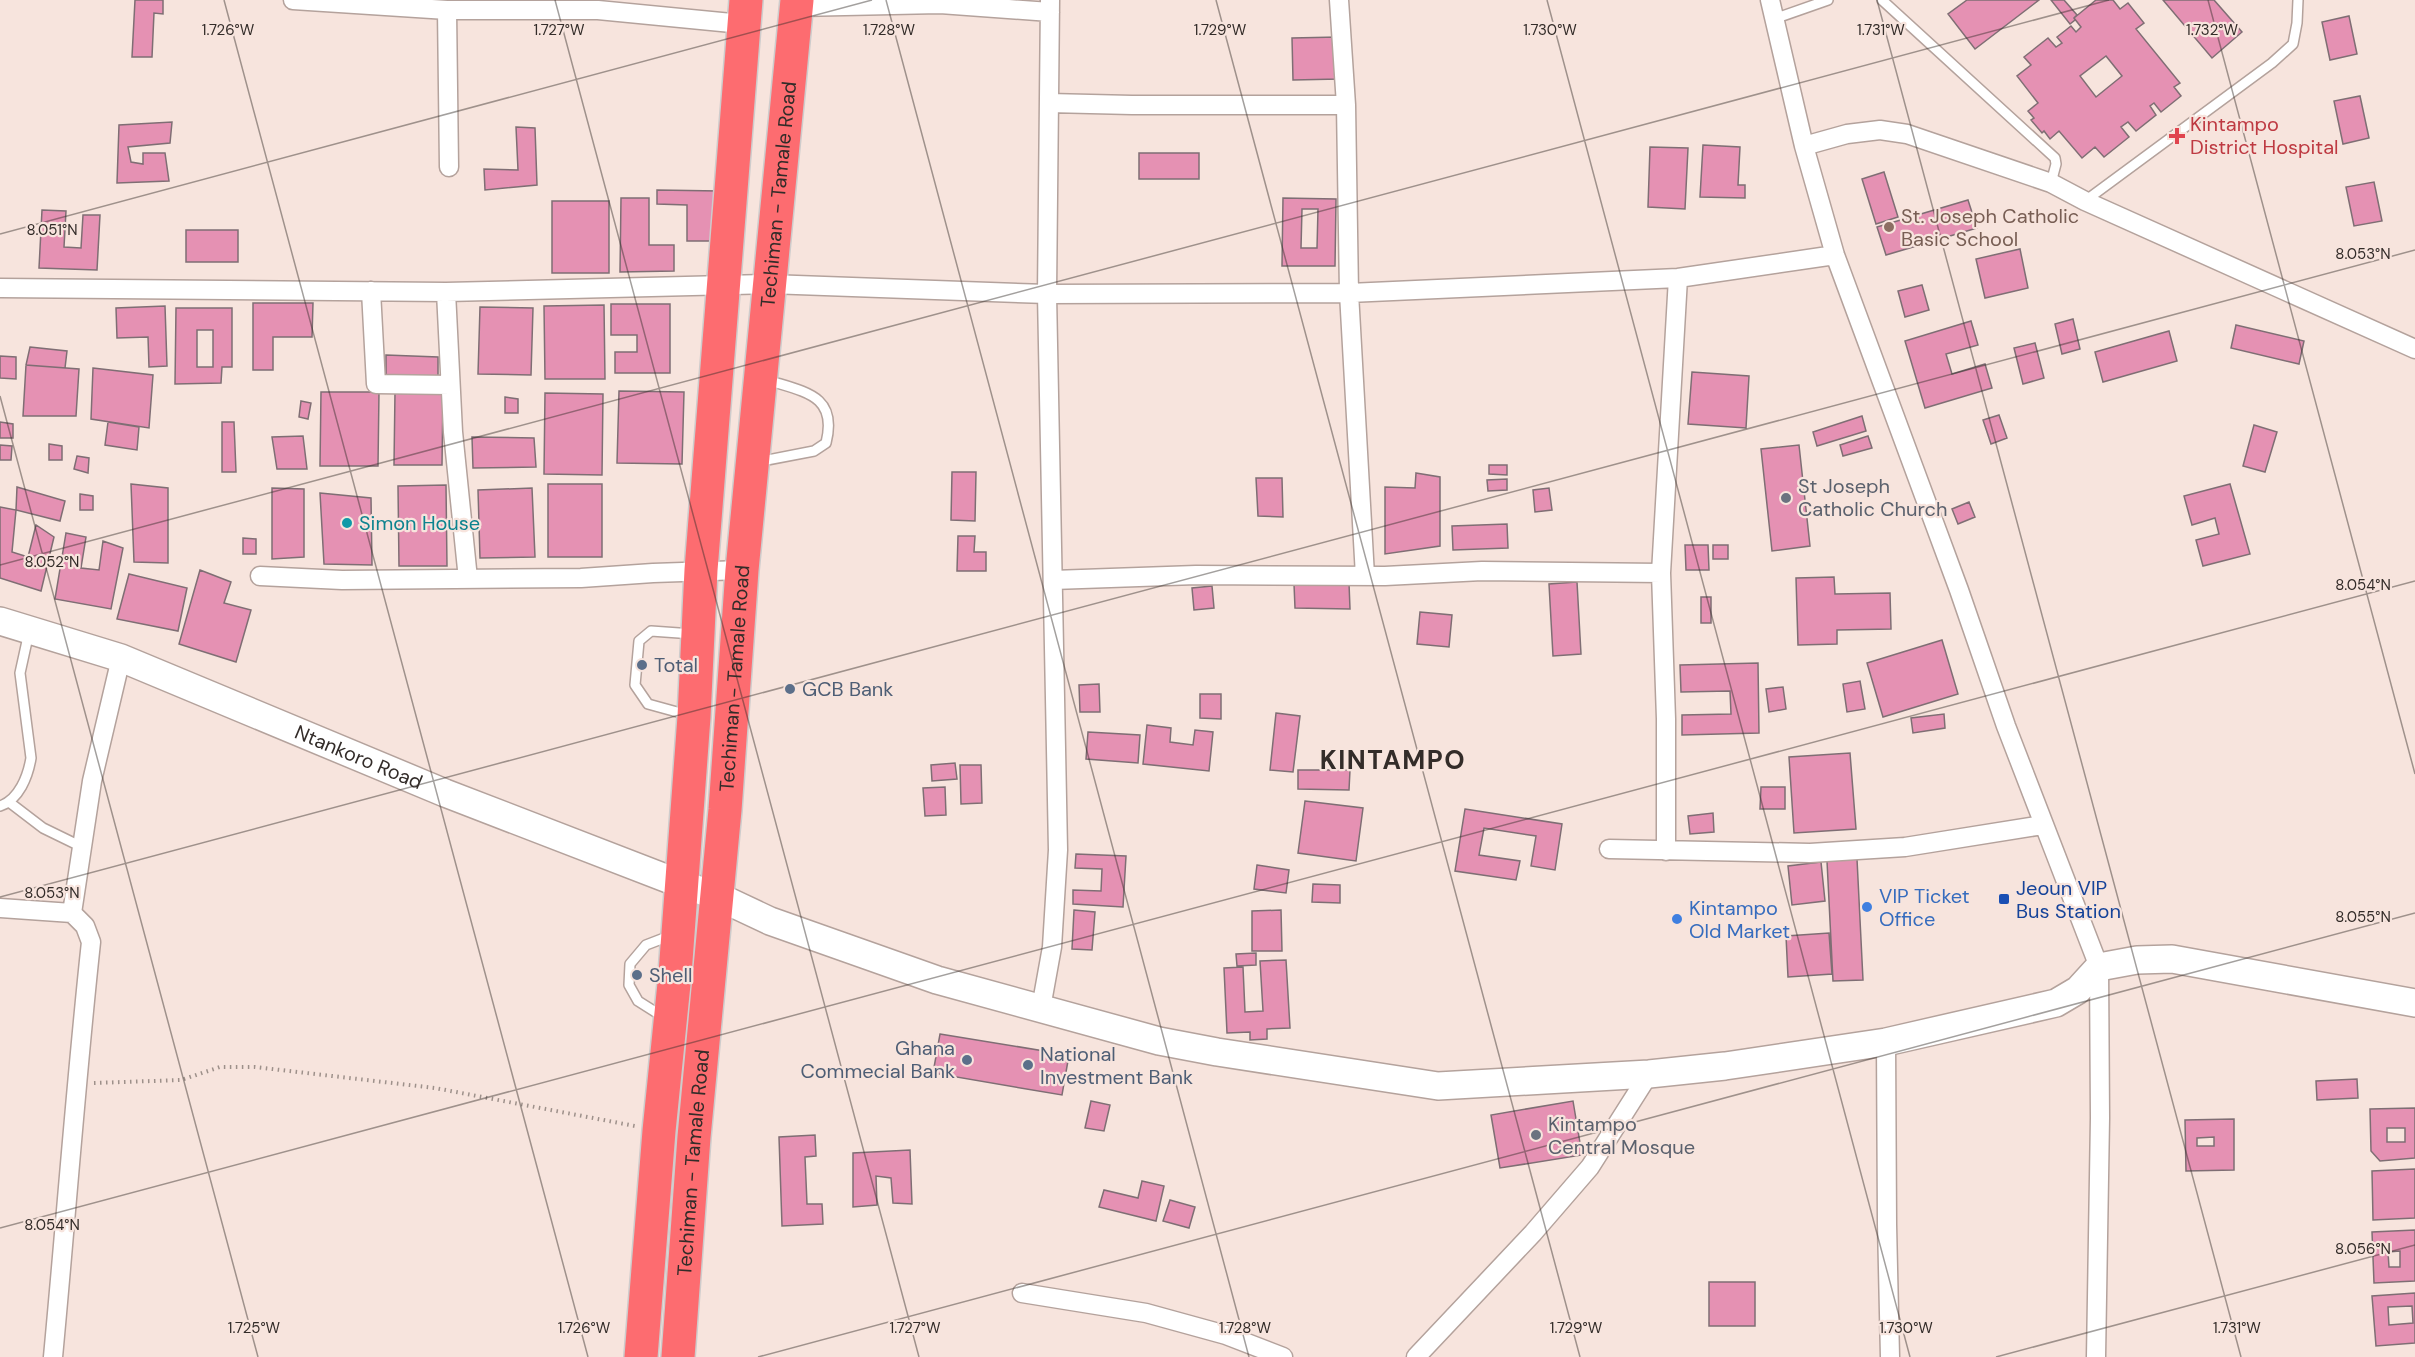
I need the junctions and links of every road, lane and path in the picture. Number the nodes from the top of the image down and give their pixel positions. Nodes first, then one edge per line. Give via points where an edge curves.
1 (293, 0) edge
2 (1339, 0) edge
3 (1770, 0) edge
4 (1828, 0) edge
5 (1882, 0) edge
6 (2298, 0) edge
7 (797, 3) edge
8 (1808, 4) edge
9 (1050, 6) edge
10 (447, 10) junction
11 (744, 12) edge
12 (1774, 19) junction
13 (1049, 103) junction
14 (1346, 105) junction
15 (1804, 146) junction
16 (449, 167) dead end
17 (2051, 183) junction
18 (2085, 201) junction
19 (1835, 255) junction
20 (1678, 278) junction
21 (769, 284) junction
22 (724, 285) junction
23 (0, 288) edge
24 (371, 291) junction
25 (446, 292) junction
26 (1349, 292) junction
27 (1047, 294) junction
28 (2415, 349) edge
29 (760, 377) junction
30 (450, 385) junction
31 (711, 440) junction
32 (753, 451) junction
33 (700, 570) junction
34 (742, 570) junction
35 (1660, 573) junction
36 (260, 576) dead end
37 (1365, 576) junction
38 (468, 579) junction
39 (1053, 580) junction
40 (0, 621) edge
41 (30, 630) junction
42 (699, 634) junction
43 (121, 658) junction
44 (694, 717) junction
45 (5, 804) edge
46 (2043, 825) junction
47 (82, 847) junction
48 (1609, 849) dead end
49 (1666, 851) junction
50 (681, 884) junction
51 (717, 896) junction
52 (0, 908) edge
53 (72, 913) junction
54 (677, 933) junction
55 (2099, 967) junction
56 (2415, 1003) edge
57 (1041, 1008) junction
58 (669, 1021) junction
59 (1886, 1042) junction
60 (1649, 1074) junction
61 (76, 1084) junction
62 (659, 1131) junction
63 (1022, 1293) dead end
64 (53, 1357) edge
65 (641, 1357) edge
66 (678, 1357) edge
67 (1283, 1357) edge
68 (1416, 1357) edge
69 (1890, 1357) edge
70 (2096, 1357) edge

1 - 10 street
2 - 14 street
3 - 12 street
4 - 8 lane
5 - 17 lane via 2055,158
6 - 18 lane via 2293,44
7 - 9 street
7 - 21 highway, Techiman - Tamale Road
8 - 12 lane
9 - 13 street
10 - 11 street
10 - 16 street
11 - 22 highway, Techiman - Tamale Road
12 - 15 street
13 - 14 street
13 - 27 street
14 - 26 street
15 - 17 street via 1880,130 1907,134
15 - 19 street
17 - 18 street
18 - 28 street
19 - 20 street
19 - 46 street
20 - 26 street
20 - 35 street
21 - 22 street
21 - 27 street
21 - 29 highway, Techiman - Tamale Road
22 - 25 street
22 - 31 highway, Techiman - Tamale Road
23 - 24 street
24 - 25 street
24 - 30 street via 376,384
25 - 30 street
26 - 27 street
26 - 37 street
27 - 39 street
29 - 32 highway, Techiman - Tamale Road
29 - 32 lane via 811,394 824,404 830,426 826,443 814,451
30 - 38 street
31 - 32 highway
31 - 33 highway, Techiman - Tamale Road
32 - 34 highway, Techiman - Tamale Road
33 - 34 street
33 - 38 street via 581,578
33 - 42 highway, Techiman - Tamale Road
34 - 51 highway, Techiman - Tamale Road
35 - 37 street via 1482,571
35 - 49 street
36 - 38 street
37 - 39 street via 1196,575
39 - 57 street via 1058,850 1052,947
40 - 41 main road, Ntankoro Road
41 - 43 main road, Ntankoro Road
41 - 45 lane via 20,673 31,758 16,796
42 - 44 highway, Techiman - Tamale Road
42 - 44 lane via 651,632 639,641 635,685 648,704
43 - 47 street via 92,781
43 - 50 main road, Ntankoro Road via 445,793
44 - 50 highway, Techiman - Tamale Road
45 - 47 lane
46 - 49 street via 1905,848 1810,853
46 - 55 street
47 - 53 street
48 - 49 street
50 - 51 main road, Ntankoro Road
50 - 54 highway, Techiman - Tamale Road
51 - 57 main road, Ntankoro Road via 770,921 936,980
51 - 66 highway, Techiman - Tamale Road
52 - 53 street
53 - 61 street via 85,926 91,942
54 - 58 highway, Techiman - Tamale Road
54 - 58 lane via 646,945 630,964 628,985 638,1001
55 - 56 main road via 2172,959
55 - 59 main road, Ntankoro Road via 2078,990 2056,1003
55 - 70 street
57 - 60 main road, Ntankoro Road via 1159,1041 1438,1086
58 - 62 highway, Techiman - Tamale Road
59 - 60 main road, Ntankoro Road
59 - 69 street
60 - 68 street via 1590,1167
61 - 62 path via 181,1080 220,1067 255,1067 435,1088
61 - 64 street
62 - 65 highway, Techiman - Tamale Road
63 - 67 street via 1146,1313 1226,1335

